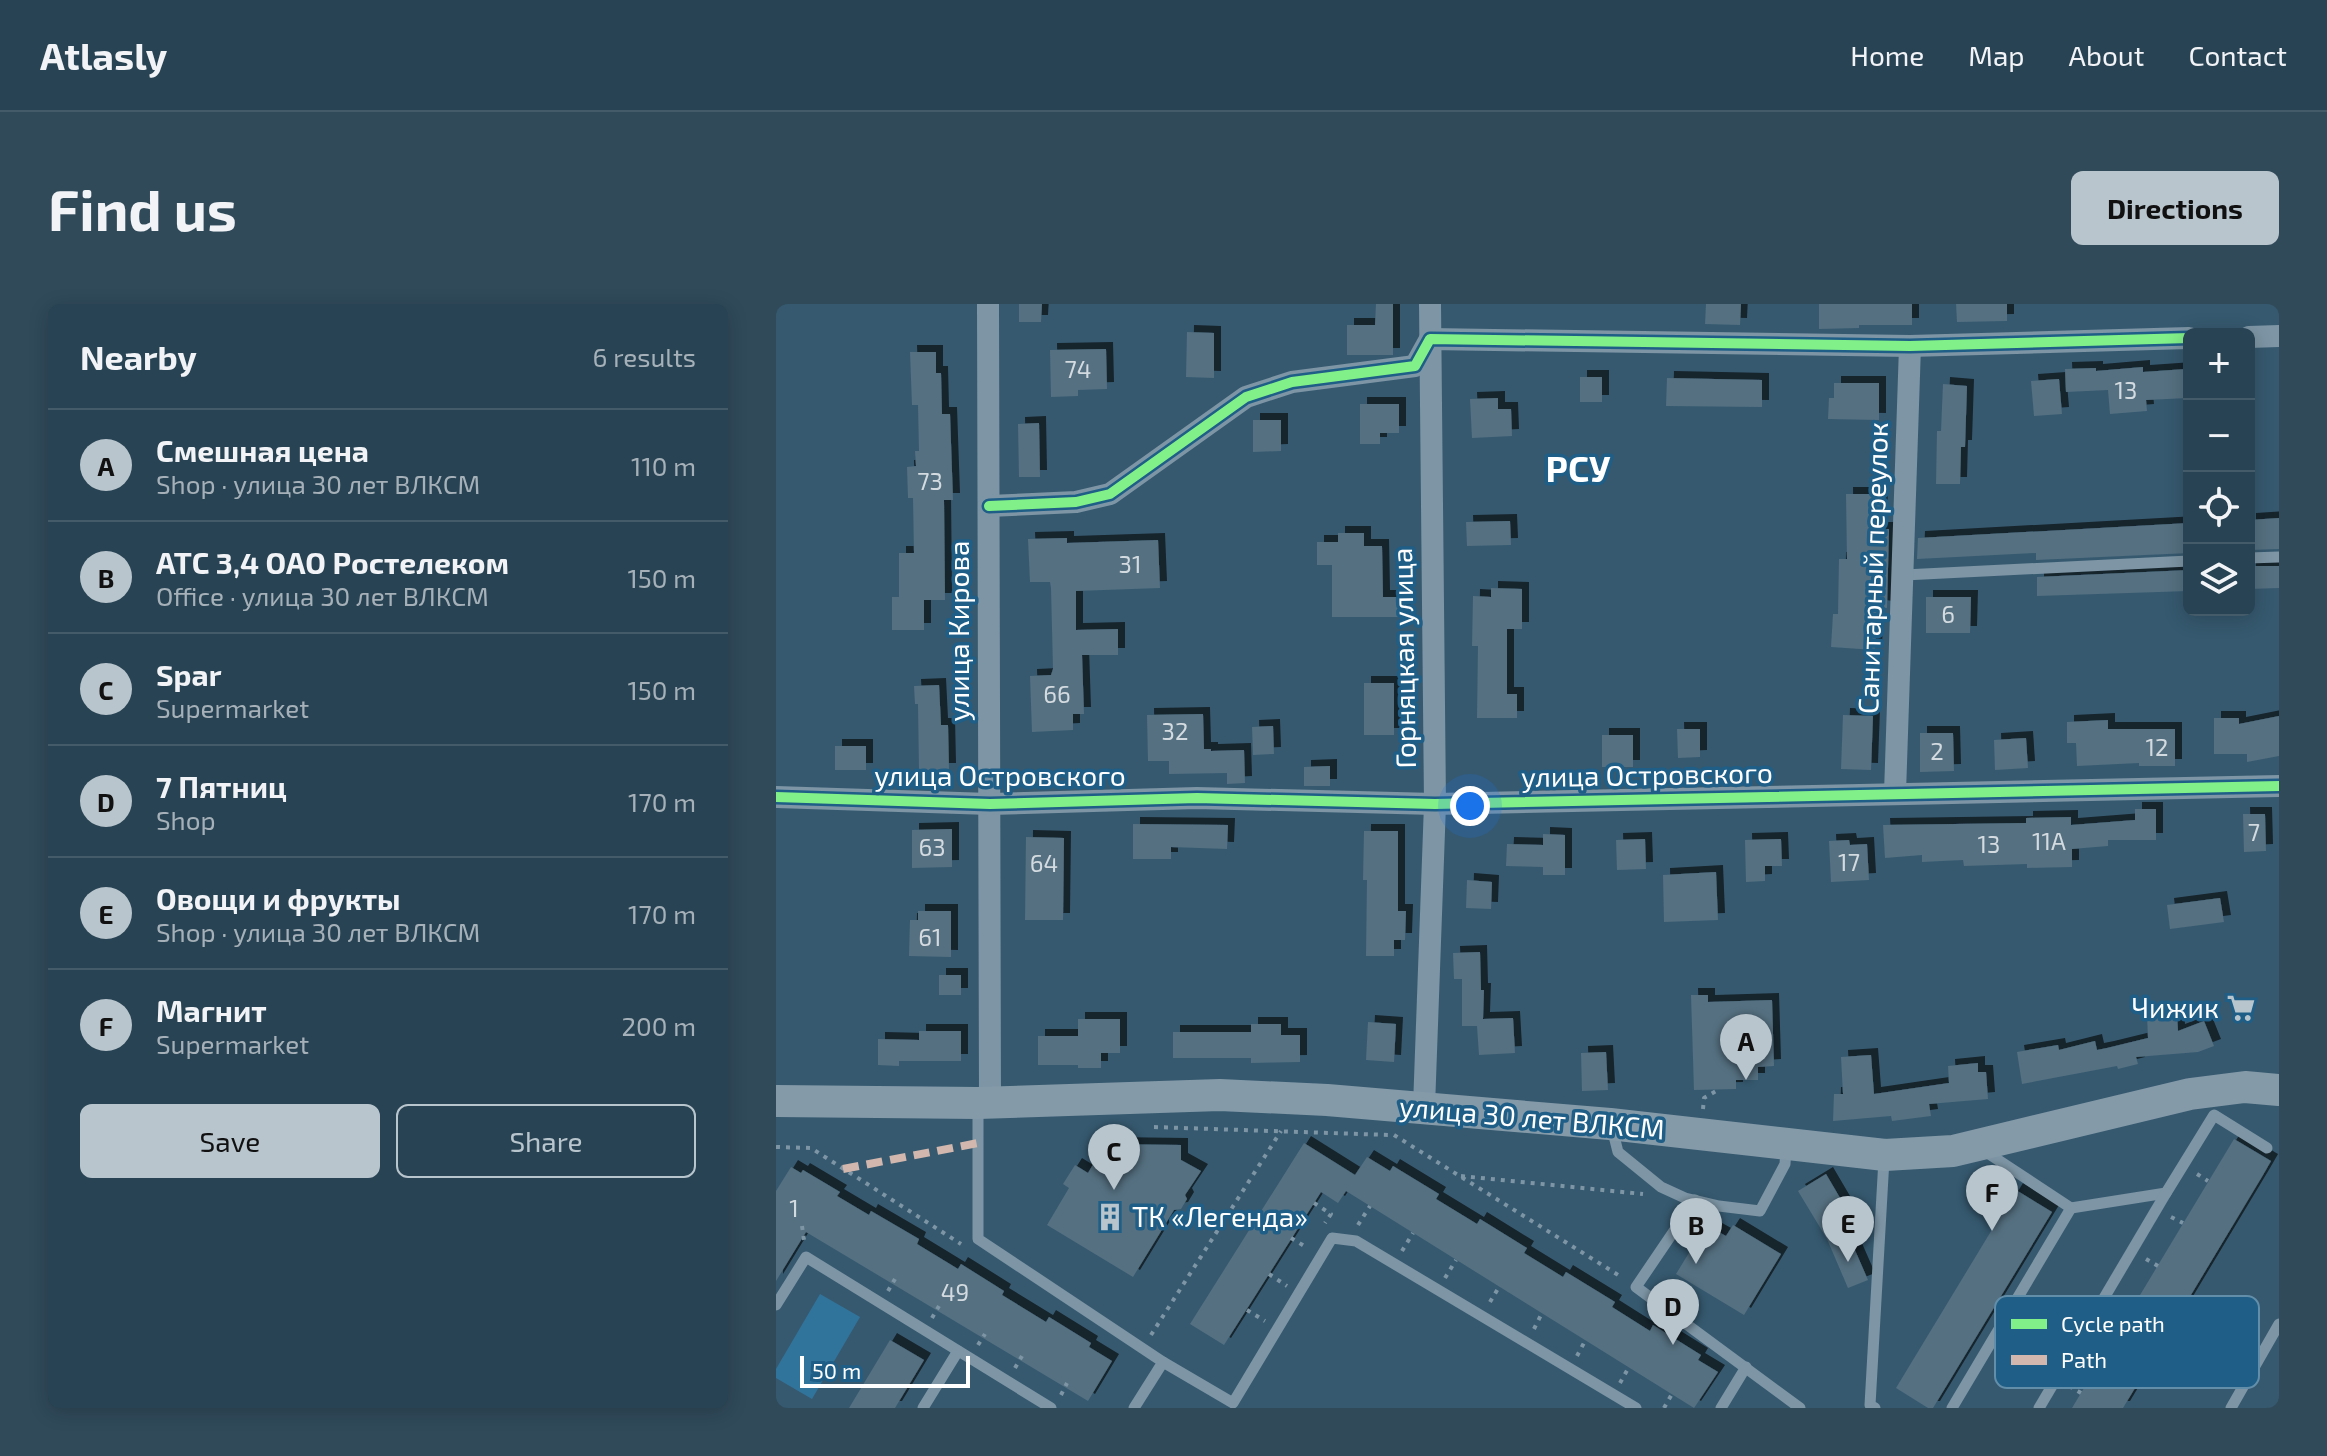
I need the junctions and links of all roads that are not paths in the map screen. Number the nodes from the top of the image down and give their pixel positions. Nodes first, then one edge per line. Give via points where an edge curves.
1 (988, 304) edge
2 (1430, 304) edge
3 (2279, 336) edge
4 (2255, 337) edge
5 (2183, 338) edge
6 (1430, 339) junction
7 (1910, 346) junction
8 (989, 506) junction
9 (2279, 557) edge
10 (2255, 558) edge
11 (2183, 561) edge
12 (1904, 575) junction
13 (2279, 786) edge
14 (1895, 793) junction
15 (776, 797) edge
16 (990, 804) junction
17 (1435, 804) junction
18 (2279, 1090) edge
19 (776, 1101) edge
20 (984, 1102) junction
21 (1424, 1107) junction
22 (1610, 1124) junction
23 (1787, 1144) junction
24 (1976, 1145) junction
25 (2267, 1148) dead end
26 (1885, 1155) junction
27 (2166, 1193) junction
28 (1690, 1199) junction
29 (2071, 1208) junction
30 (2019, 1296) edge
31 (2105, 1296) edge
32 (776, 1305) edge
33 (2279, 1324) edge
34 (1995, 1336) edge
35 (958, 1351) junction
36 (2259, 1359) edge
37 (1163, 1362) junction
38 (1746, 1367) junction
39 (2051, 1388) edge
40 (2242, 1388) edge
41 (1236, 1406) edge
42 (1869, 1407) edge
43 (923, 1408) edge
44 (1051, 1408) edge
45 (1134, 1408) edge
46 (1636, 1408) edge
47 (1721, 1408) edge
48 (1800, 1408) edge
49 (1952, 1408) edge
50 (2039, 1408) edge
51 (2231, 1408) edge

1 - 8 street, улица Кирова
2 - 6 street, Горняцкая улица
3 - 4 street
5 - 7 street
6 - 7 street
6 - 8 street via 1415,366 1292,382 1246,397 1110,494 1076,502
6 - 17 street, Горняцкая улица
7 - 12 street, Санитарный переулок
8 - 16 street, улица Кирова
9 - 10 lane
11 - 12 lane
12 - 14 street, Санитарный переулок
13 - 14 street, улица Островского
14 - 17 street, улица Островского
15 - 16 street, улица Островского
16 - 17 street, улица Островского via 1197,798
16 - 20 street, улица Кирова
17 - 21 street, Горняцкая улица
18 - 24 main road, улица 30 лет ВЛКСМ via 2245,1087 2190,1094
19 - 20 main road, улица 30 лет ВЛКСМ
20 - 21 main road, улица 30 лет ВЛКСМ via 1220,1095
20 - 37 lane via 978,1239
21 - 22 main road, улица 30 лет ВЛКСМ
22 - 23 main road, улица 30 лет ВЛКСМ
22 - 28 lane via 1618,1152 1661,1187
23 - 26 main road, улица 30 лет ВЛКСМ
23 - 28 lane via 1785,1164 1760,1211
24 - 26 main road, улица 30 лет ВЛКСМ
24 - 29 lane
25 - 27 lane via 2214,1115
26 - 42 lane
27 - 29 lane
27 - 31 lane
28 - 38 lane via 1636,1287
29 - 30 lane
32 - 35 lane via 806,1257
33 - 36 lane
34 - 49 lane
35 - 43 lane
35 - 44 lane
37 - 41 lane
37 - 45 lane
38 - 47 lane
38 - 48 lane
39 - 50 lane
40 - 51 lane
41 - 46 lane via 1332,1238 1356,1241

